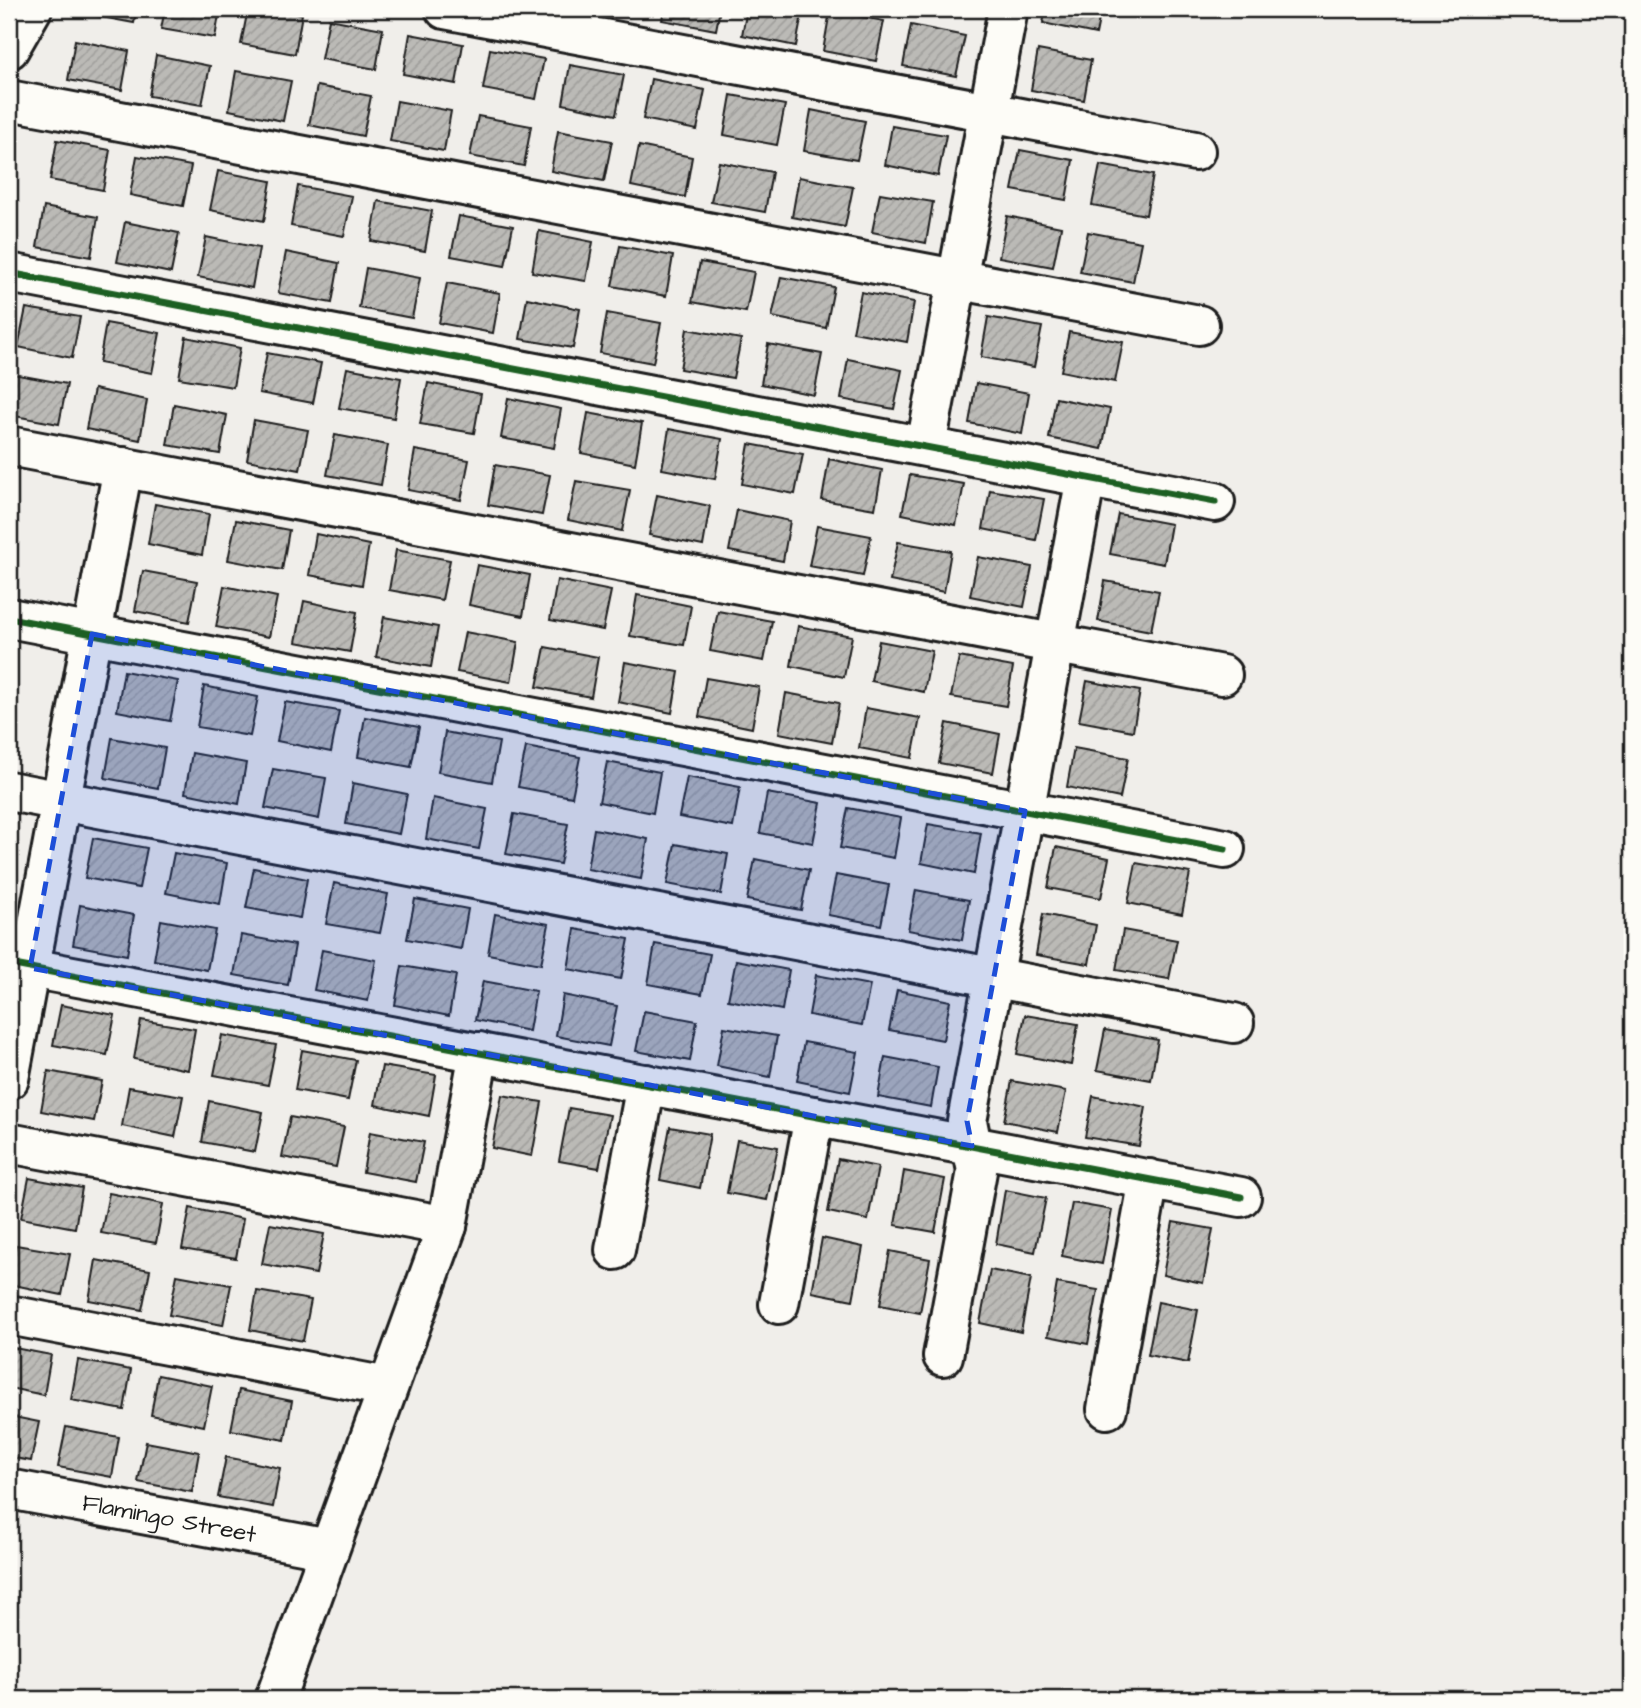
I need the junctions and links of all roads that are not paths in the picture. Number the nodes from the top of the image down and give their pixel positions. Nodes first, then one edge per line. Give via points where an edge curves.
1 (32, 9) edge
2 (445, 9) edge
3 (1008, 9) edge
4 (9, 49) edge
5 (9, 100) edge
6 (989, 112) junction
7 (1195, 151) dead end
8 (9, 273) edge
9 (957, 279) junction
10 (1199, 325) dead end
11 (9, 446) edge
12 (926, 446) junction
13 (123, 467) junction
14 (1086, 477) junction
15 (1215, 502) dead end
16 (9, 618) edge
17 (92, 634) junction
18 (1055, 644) junction
19 (1222, 675) dead end
20 (9, 791) edge
21 (61, 801) junction
22 (1025, 811) junction
23 (1225, 849) dead end
24 (19, 966) edge
25 (993, 978) junction
26 (1234, 1023) dead end
27 (479, 1052) junction
28 (9, 1079) edge
29 (646, 1084) junction
30 (814, 1116) junction
31 (9, 1143) edge
32 (972, 1146) junction
33 (1149, 1180) junction
34 (1241, 1197) dead end
35 (447, 1226) junction
36 (615, 1250) dead end
37 (779, 1304) dead end
38 (9, 1315) edge
39 (943, 1356) dead end
40 (388, 1387) junction
41 (1107, 1409) dead end
42 (9, 1489) edge
43 (329, 1549) junction
44 (275, 1699) edge

1 - 4 street
2 - 6 street
3 - 6 street
5 - 9 street
6 - 7 street
6 - 9 street
8 - 12 street
9 - 10 street
9 - 12 street
11 - 13 street
12 - 14 street
13 - 17 street
13 - 18 street
14 - 15 street
14 - 18 street
16 - 17 street
17 - 21 street
17 - 22 street
18 - 19 street
18 - 22 street
20 - 21 street
21 - 24 street
21 - 25 street
22 - 23 street
22 - 25 street
24 - 27 street
24 - 28 street
25 - 26 street
25 - 32 street via 967,1121
27 - 29 street
27 - 35 street
29 - 30 street
29 - 36 street
30 - 32 street
30 - 37 street
31 - 35 street
32 - 33 street
32 - 39 street via 977,1171
33 - 34 street
33 - 41 street
35 - 40 street
38 - 40 street
40 - 43 street
42 - 43 street, Flamingo Street
43 - 44 street

